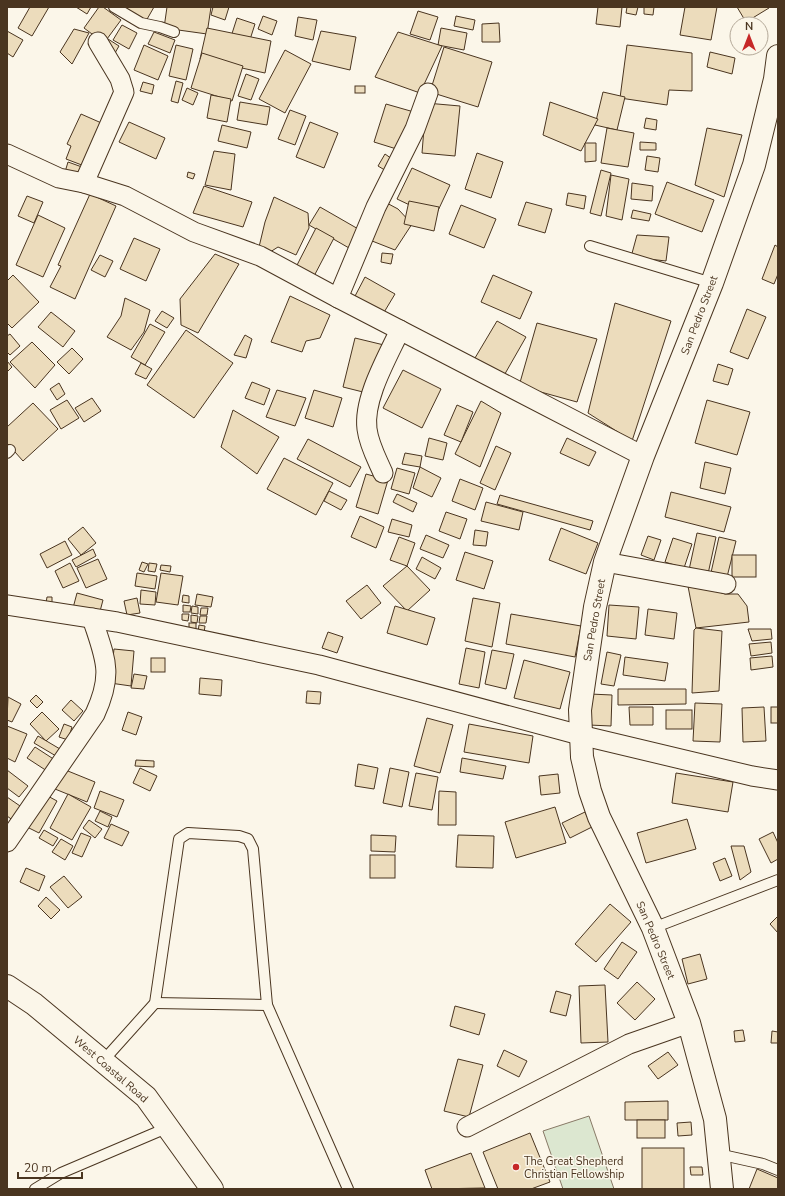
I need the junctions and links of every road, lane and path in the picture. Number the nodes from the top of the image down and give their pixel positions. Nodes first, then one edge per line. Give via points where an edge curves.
1 (114, 7) edge
2 (174, 32) dead end
3 (98, 42) dead end
4 (778, 56) edge
5 (428, 93) dead end
6 (7, 154) edge
7 (84, 183) junction
8 (590, 246) dead end
9 (712, 283) junction
10 (338, 298) junction
11 (400, 330) junction
12 (643, 456) junction
13 (383, 473) dead end
14 (605, 562) junction
15 (726, 584) dead end
16 (7, 605) edge
17 (92, 618) junction
18 (580, 735) junction
19 (778, 780) edge
20 (7, 842) edge
21 (778, 880) edge
22 (653, 928) junction
23 (7, 986) edge
24 (155, 1003) junction
25 (268, 1005) junction
26 (689, 1023) junction
27 (103, 1061) junction
28 (169, 1127) junction
29 (467, 1127) dead end
30 (718, 1154) junction
31 (778, 1170) edge
32 (35, 1189) edge
33 (212, 1189) edge
34 (348, 1189) edge
35 (722, 1189) edge

1 - 2 lane via 141,23
3 - 7 street via 120,78 124,92
4 - 9 street, San Pedro Street via 775,79 754,165
5 - 10 street via 415,129 376,207
6 - 7 street via 59,178
7 - 10 street via 125,196 194,232 260,256
8 - 9 lane
9 - 12 street, San Pedro Street
10 - 11 street
11 - 12 street
11 - 13 street via 372,394 368,415 367,428 371,445
12 - 14 street, San Pedro Street
14 - 15 street
14 - 18 street, San Pedro Street via 587,651 580,710
16 - 17 street
17 - 18 street via 320,665
17 - 20 street via 106,663 102,698 95,714
18 - 19 street
18 - 22 street, San Pedro Street via 584,771 599,817
21 - 22 lane
22 - 26 street, San Pedro Street
23 - 27 street, West Coastal Road via 34,1004
24 - 25 lane
24 - 25 lane via 176,849 179,839 188,833 239,836 248,839 253,849
24 - 27 lane
25 - 34 lane
26 - 29 street via 629,1044
26 - 30 street, San Pedro Street via 715,1119
27 - 28 street, West Coastal Road via 146,1097
28 - 32 lane via 61,1173
28 - 33 street, West Coastal Road
30 - 31 lane
30 - 35 street, San Pedro Street

